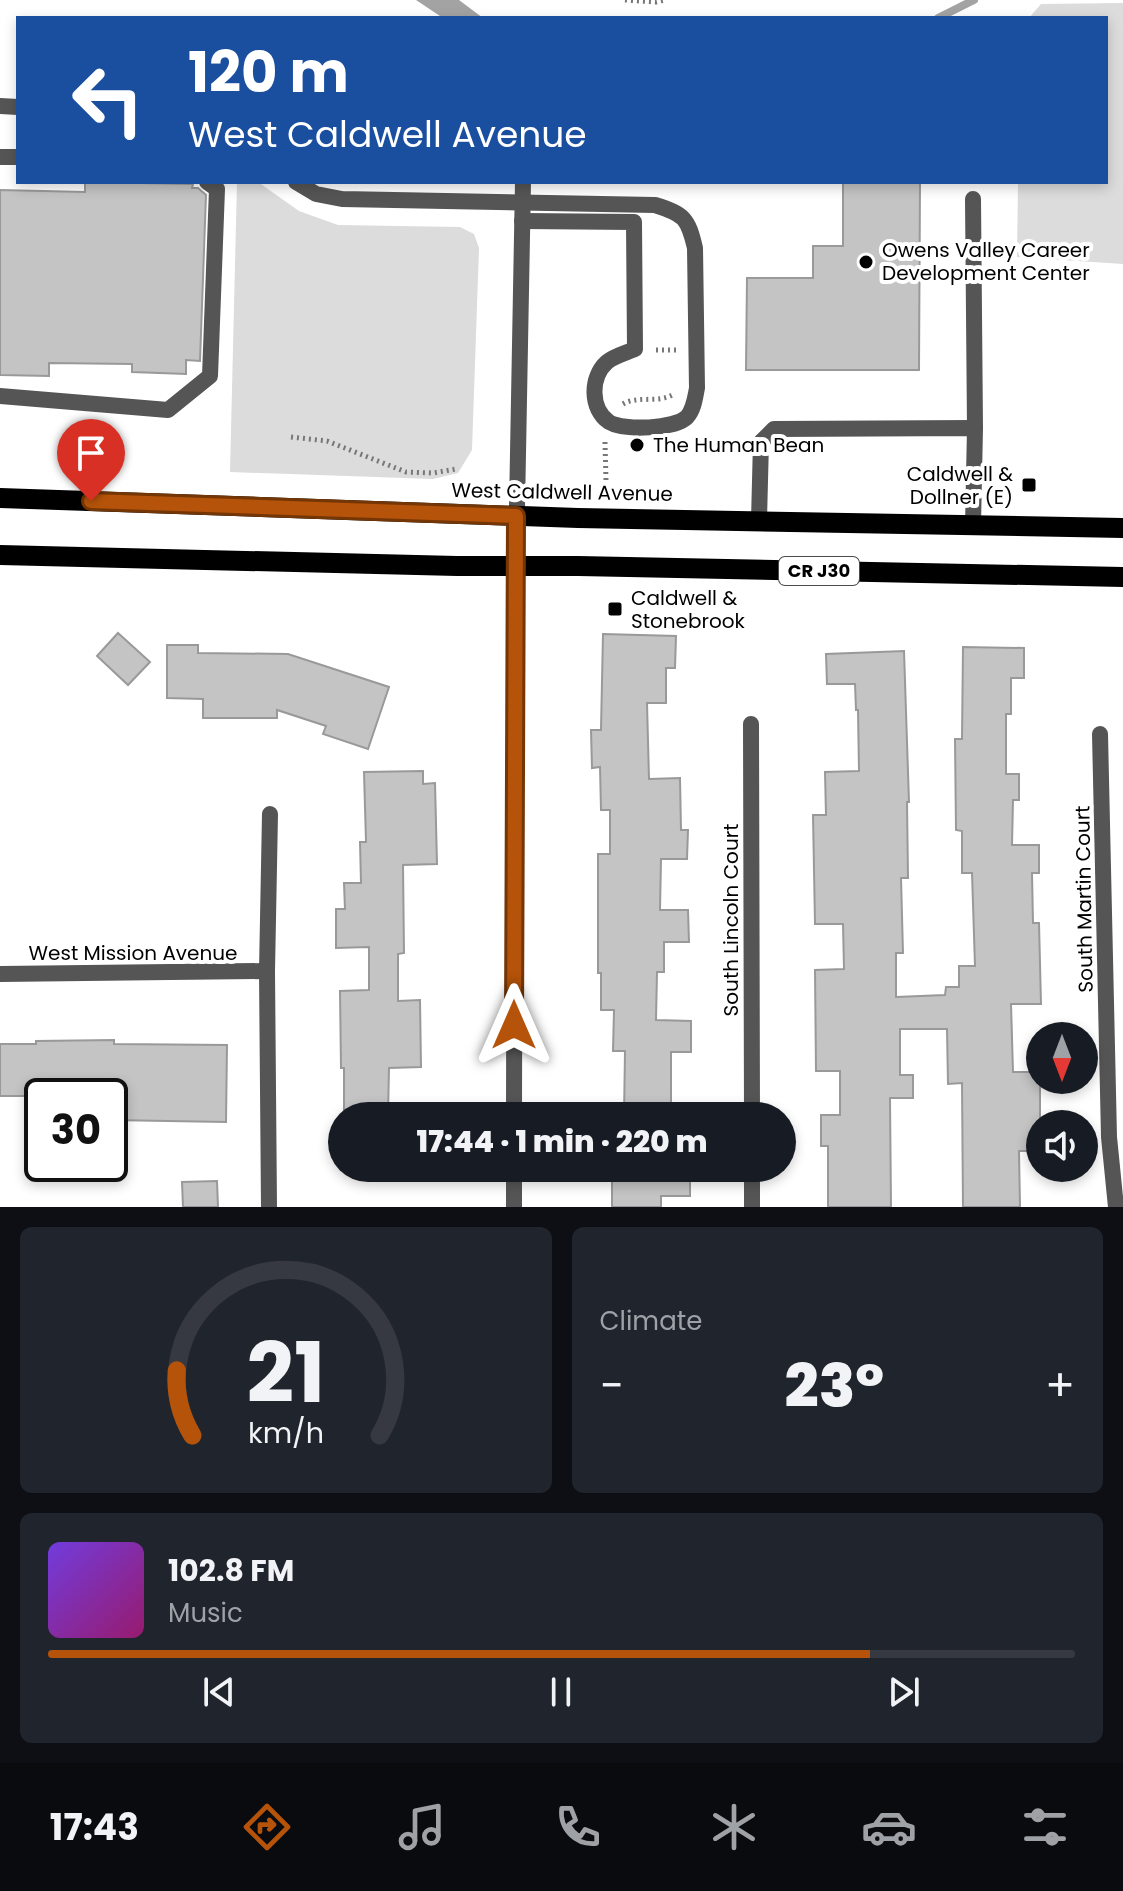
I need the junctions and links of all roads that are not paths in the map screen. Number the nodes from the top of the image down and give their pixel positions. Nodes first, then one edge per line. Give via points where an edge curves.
1 (210, 184) edge
2 (299, 184) edge
3 (523, 184) edge
4 (973, 199) dead end
5 (523, 212) junction
6 (0, 396) edge
7 (975, 428) junction
8 (0, 498) edge
9 (516, 516) junction
10 (759, 520) junction
11 (973, 525) junction
12 (1123, 528) edge
13 (0, 555) edge
14 (516, 566) junction
15 (1123, 577) edge
16 (751, 724) dead end
17 (1100, 734) dead end
18 (270, 814) dead end
19 (267, 971) junction
20 (0, 974) edge
21 (514, 1102) edge
22 (752, 1102) edge
23 (514, 1182) edge
24 (752, 1182) edge
25 (269, 1207) edge
26 (514, 1207) edge
27 (752, 1207) edge
28 (1116, 1207) edge

1 - 6 street via 217,189 210,376 168,410
2 - 5 street via 342,199
3 - 5 street
4 - 7 street
5 - 5 street via 655,205 676,211 685,220 695,248 697,388 688,416 679,423 618,426 596,405 600,369 635,349 634,222
5 - 9 street
7 - 10 street via 774,429 761,442
7 - 11 street
8 - 9 main road, West Caldwell Avenue
9 - 10 main road, West Caldwell Avenue
9 - 14 street
10 - 11 main road, West Caldwell Avenue
11 - 12 main road, West Caldwell Avenue
13 - 14 main road, CR J30
14 - 15 main road, CR J30
14 - 21 street
16 - 22 street, South Lincoln Court
17 - 28 street, South Martin Court via 1109,1137
18 - 19 street
19 - 20 street, West Mission Avenue
19 - 25 street
23 - 26 street
24 - 27 street

